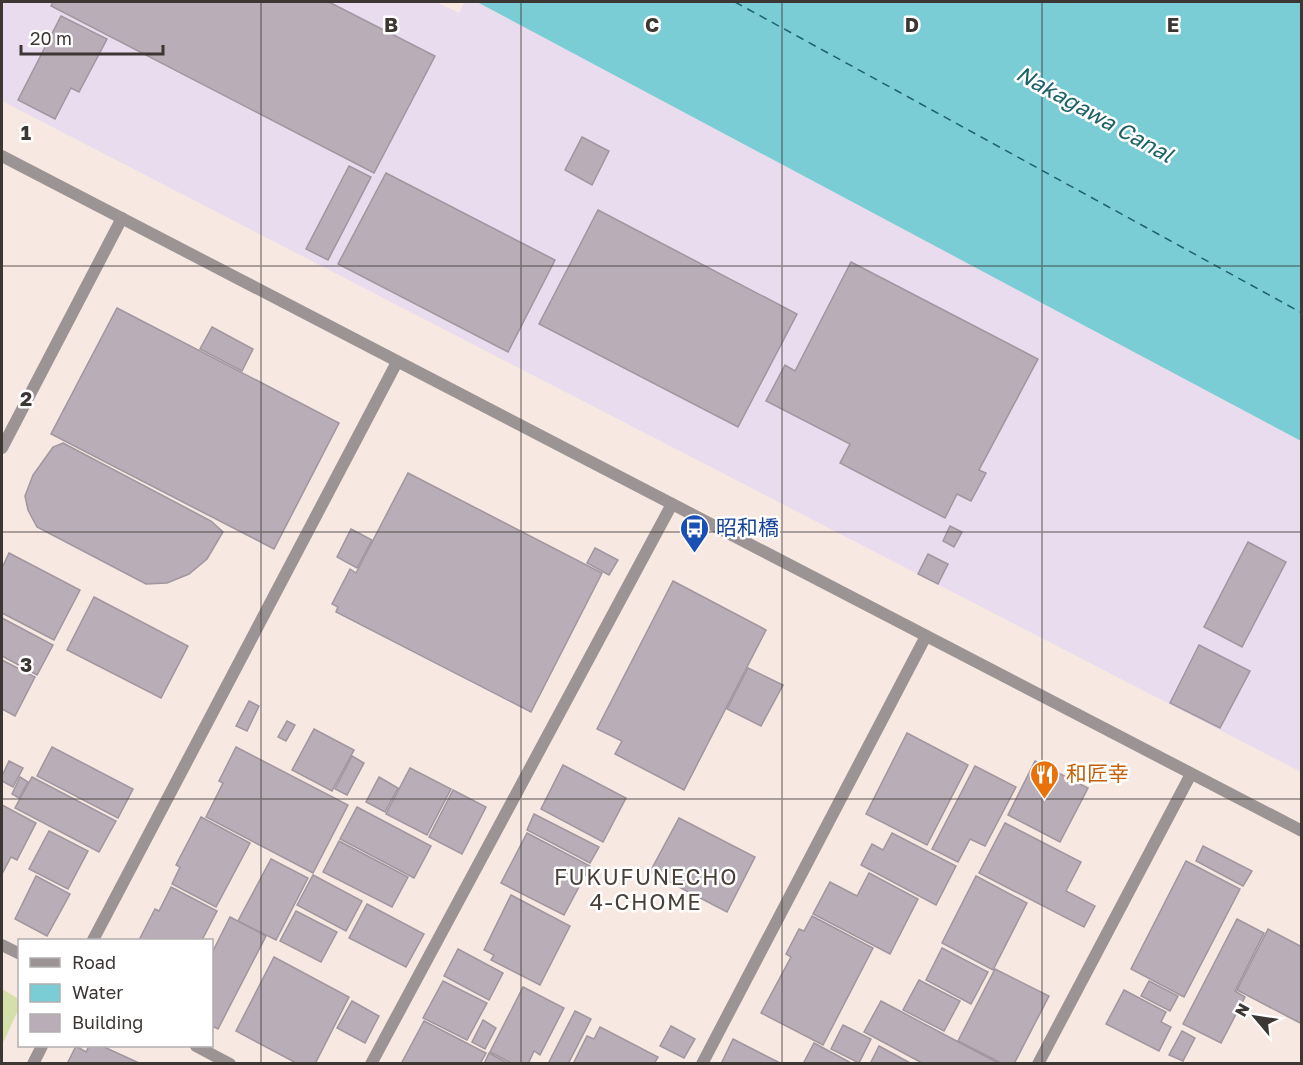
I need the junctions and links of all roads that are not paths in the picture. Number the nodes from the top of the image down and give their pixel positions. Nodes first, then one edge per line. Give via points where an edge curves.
1 (2, 156) edge
2 (122, 218) junction
3 (398, 362) junction
4 (2, 448) edge
5 (672, 504) junction
6 (926, 636) junction
7 (1191, 774) junction
8 (1302, 831) edge
9 (94, 939) edge
10 (2, 945) edge
11 (18, 953) edge
12 (42, 1047) edge
13 (198, 1047) edge
14 (33, 1064) edge
15 (230, 1064) edge
16 (371, 1064) edge
17 (702, 1064) edge
18 (1038, 1064) edge

1 - 2 street
2 - 3 street
2 - 4 street
3 - 5 street
3 - 9 street
5 - 6 street
5 - 16 street
6 - 7 street
6 - 17 street
7 - 8 street
7 - 18 street
10 - 11 street
12 - 14 street
13 - 15 street

